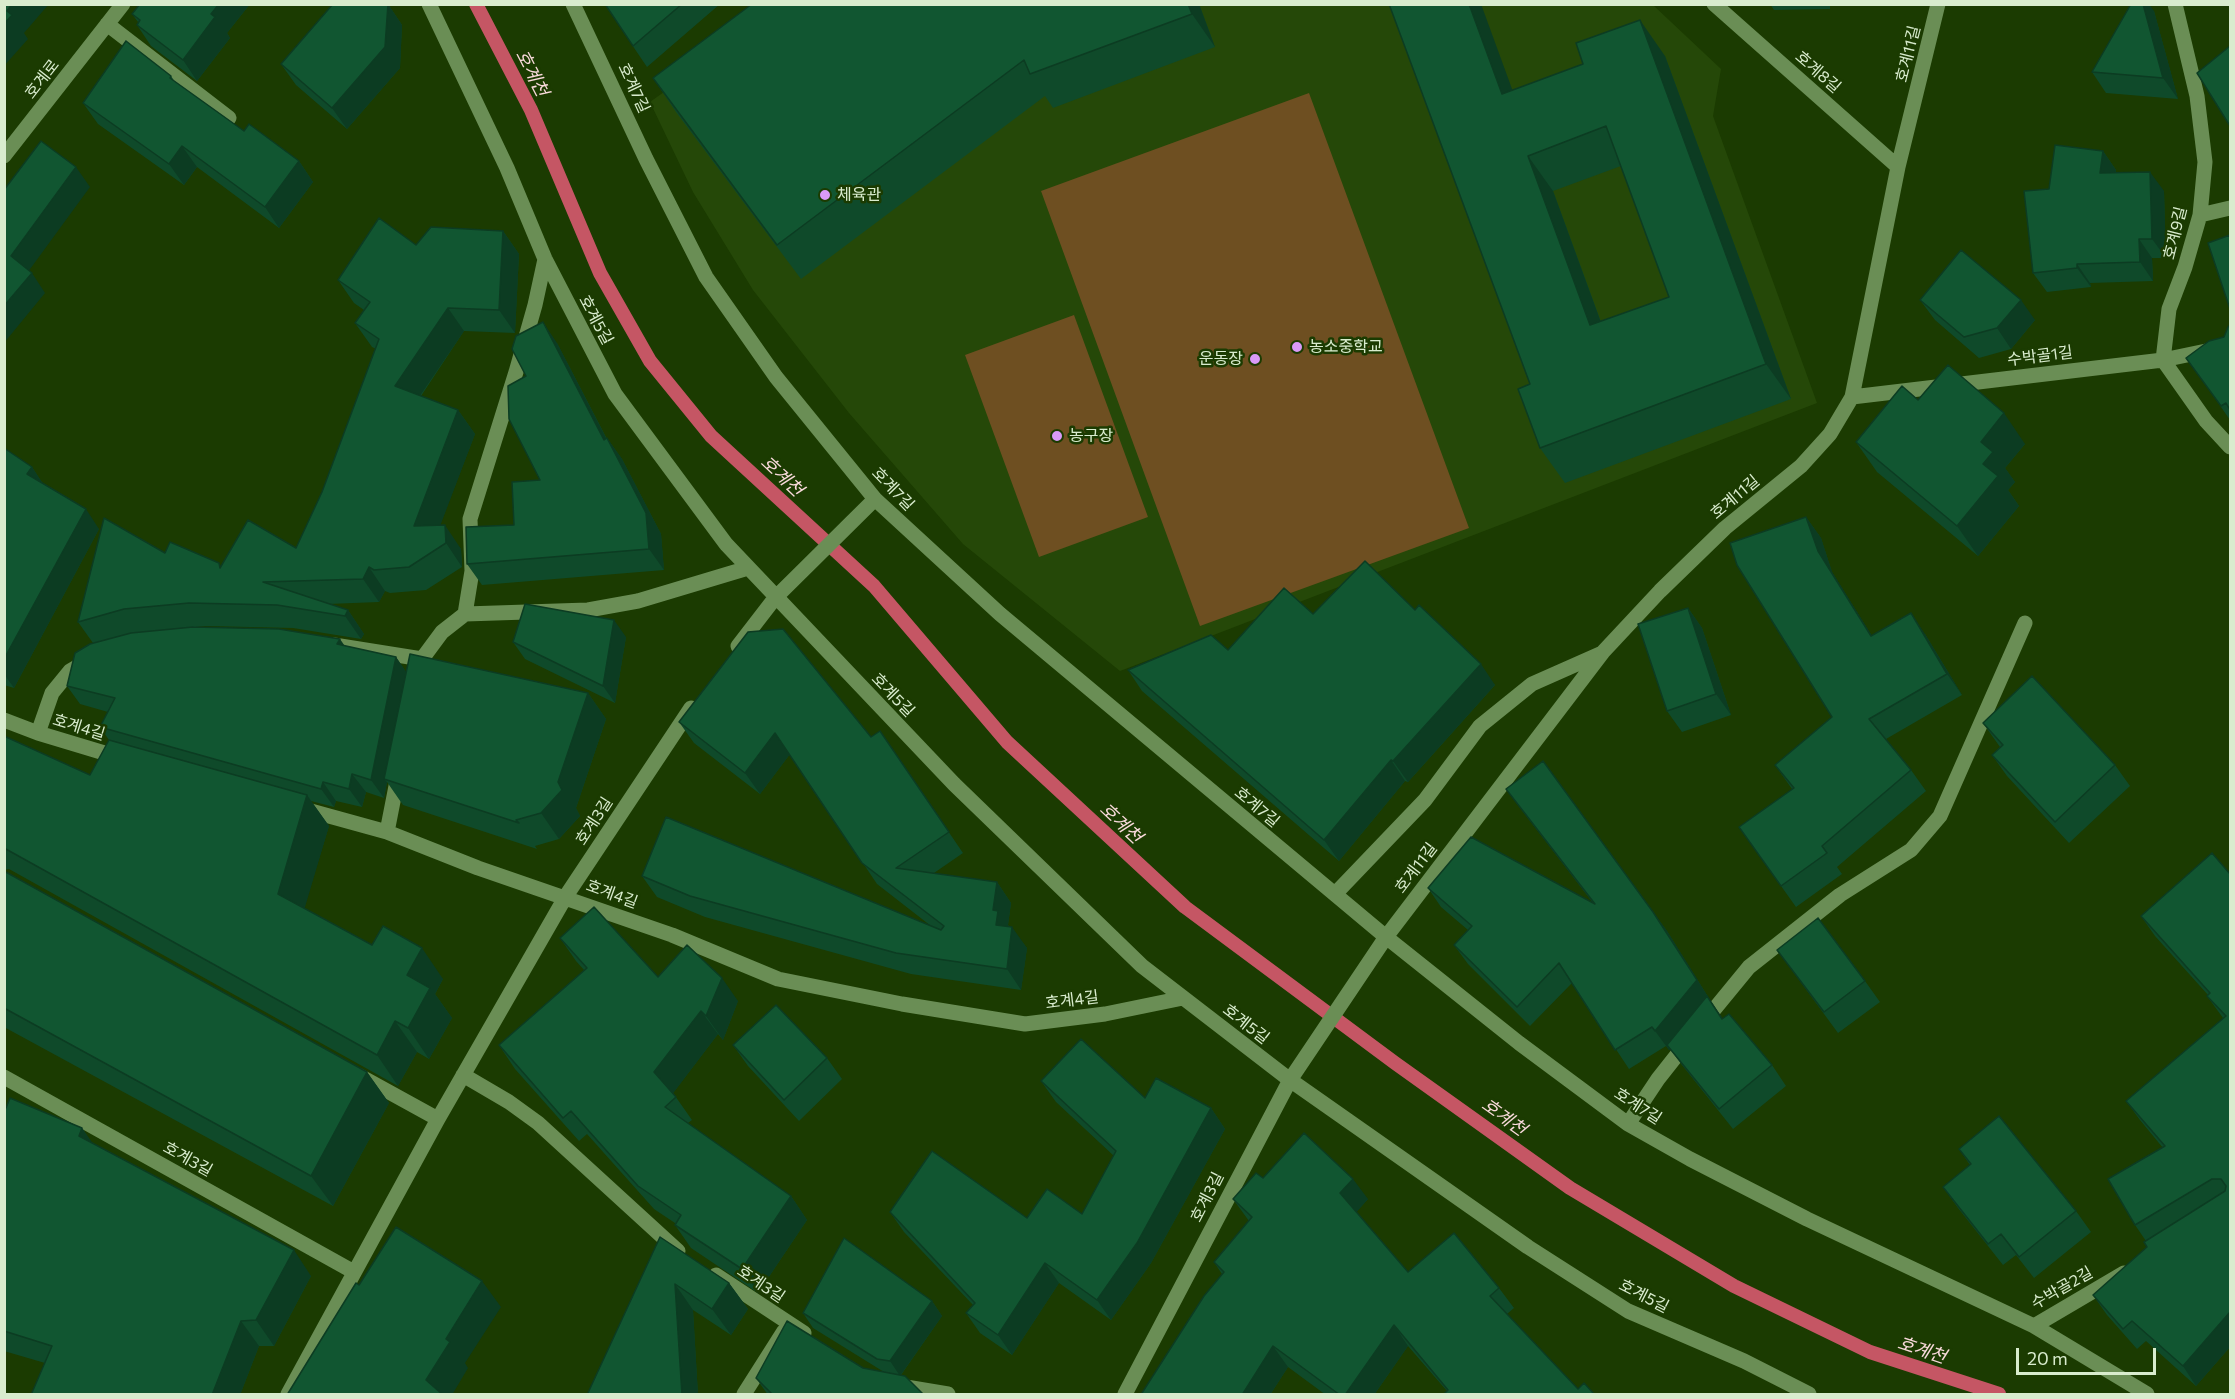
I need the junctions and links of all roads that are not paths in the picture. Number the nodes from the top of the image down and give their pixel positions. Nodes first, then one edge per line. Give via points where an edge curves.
1 (123, 4) edge
2 (429, 4) edge
3 (573, 4) edge
4 (1714, 4) edge
5 (1938, 4) edge
6 (2175, 4) edge
7 (107, 24) junction
8 (229, 118) edge
9 (4, 156) edge
10 (1898, 167) junction
11 (2230, 208) edge
12 (2200, 215) junction
13 (544, 259) junction
14 (2230, 346) edge
15 (2163, 360) junction
16 (1852, 397) junction
17 (2230, 447) edge
18 (875, 499) junction
19 (748, 568) junction
20 (775, 598) junction
21 (465, 614) junction
22 (2025, 623) dead end
23 (316, 642) edge
24 (1603, 652) junction
25 (99, 654) edge
26 (423, 659) junction
27 (726, 662) edge
28 (415, 693) edge
29 (698, 699) edge
30 (4, 720) edge
31 (38, 733) junction
32 (401, 762) edge
33 (138, 763) edge
34 (285, 804) edge
35 (387, 832) junction
36 (1335, 894) junction
37 (566, 896) junction
38 (1386, 937) junction
39 (1361, 975) joint
40 (1182, 998) junction
41 (345, 1067) edge
42 (463, 1075) junction
43 (4, 1077) edge
44 (1290, 1080) junction
45 (438, 1119) junction
46 (1628, 1124) junction
47 (688, 1257) edge
48 (2140, 1263) edge
49 (706, 1269) edge
50 (354, 1272) junction
51 (788, 1324) junction
52 (2034, 1326) junction
53 (817, 1341) edge
54 (884, 1383) edge
55 (288, 1395) edge
56 (744, 1395) edge
57 (948, 1395) edge
58 (1125, 1395) edge
59 (1809, 1395) edge
60 (2147, 1395) edge

1 - 7 street, 호계로
2 - 13 street, 호계5길 via 507,168
3 - 18 street, 호계7길 via 706,277 776,377
4 - 10 street, 호계8길
5 - 10 street, 호계11길
6 - 12 street, 호계9길 via 2200,118 2205,162
7 - 8 street
7 - 9 street, 호계로
10 - 16 street, 호계11길
11 - 12 street
12 - 15 street, 호계9길 via 2169,309
13 - 19 street, 호계5길 via 615,394 683,488
13 - 21 street via 519,361 470,519 472,571
14 - 15 street, 수박골1길
15 - 16 street, 수박골1길
15 - 17 street via 2206,421
16 - 24 street, 호계11길 via 1830,434 1801,466 1725,528
18 - 20 street
18 - 36 street, 호계7길 via 1000,614
19 - 20 street, 호계5길
19 - 21 street via 638,601 588,609
20 - 27 street
20 - 40 street, 호계5길 via 954,784 1142,966
21 - 26 street via 442,632
22 - 46 street via 1940,816 1911,850 1840,894 1749,967 1658,1079
23 - 26 street
24 - 36 street via 1532,684 1480,726 1425,800
24 - 38 street, 호계11길
25 - 31 street, 호계4길 via 70,671 52,693
26 - 28 street
29 - 37 street, 호계3길
30 - 31 street, 호계4길
31 - 33 street, 호계4길
32 - 35 street
34 - 35 street, 호계4길
35 - 37 street, 호계4길 via 478,868
36 - 38 street, 호계7길
37 - 40 street, 호계4길 via 778,979 902,1004 1025,1024 1105,1014
37 - 42 street, 호계3길
38 - 39 street, 호계11길
38 - 46 street, 호계7길
39 - 44 street, 호계3길
40 - 44 street, 호계5길
41 - 45 street
42 - 45 street, 호계3길
42 - 47 street via 538,1123 669,1245
43 - 50 street, 호계3길
44 - 58 street, 호계3길
44 - 59 street, 호계5길 via 1528,1247 1628,1311 1744,1361
45 - 50 street, 호계3길
46 - 52 street, 호계7길 via 1807,1219
48 - 52 street, 수박골2길
49 - 51 street, 호계3길
50 - 55 street, 호계3길
51 - 53 street, 호계3길
51 - 56 street
52 - 60 street, 호계7길
54 - 57 street

